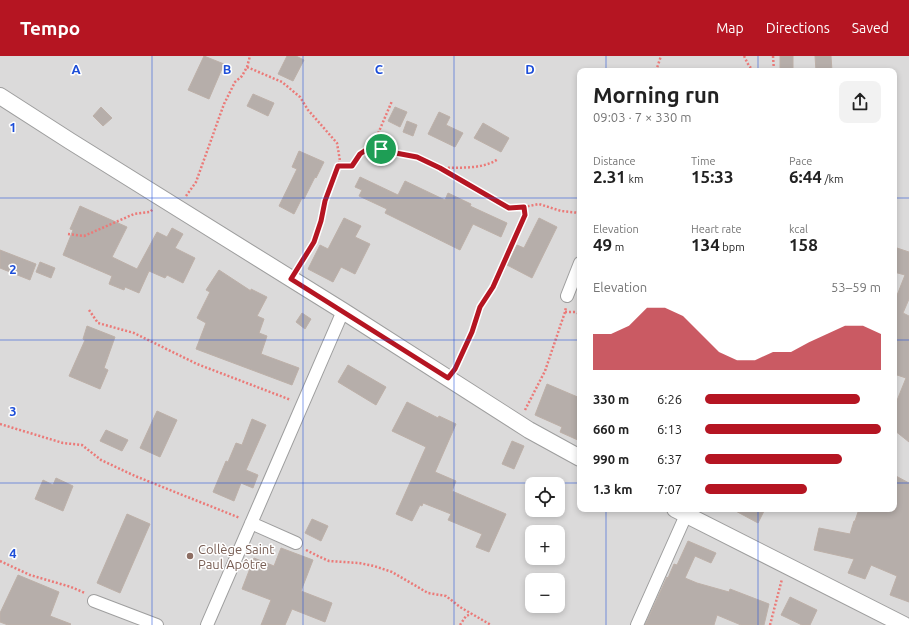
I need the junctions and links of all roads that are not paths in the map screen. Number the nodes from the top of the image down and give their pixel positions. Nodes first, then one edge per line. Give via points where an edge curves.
1 (0, 96) edge
2 (577, 271) edge
3 (567, 296) road end
4 (343, 311) junction
5 (577, 456) edge
6 (678, 512) edge
7 (680, 512) edge
8 (251, 523) junction
9 (296, 543) road end
10 (94, 601) road end
11 (157, 625) edge
12 (207, 625) edge
13 (637, 625) edge
14 (904, 625) edge

1 - 4 street
2 - 3 street
4 - 5 street via 518,423
4 - 8 street
6 - 13 street
7 - 14 street
8 - 9 street
8 - 12 street
10 - 11 street

